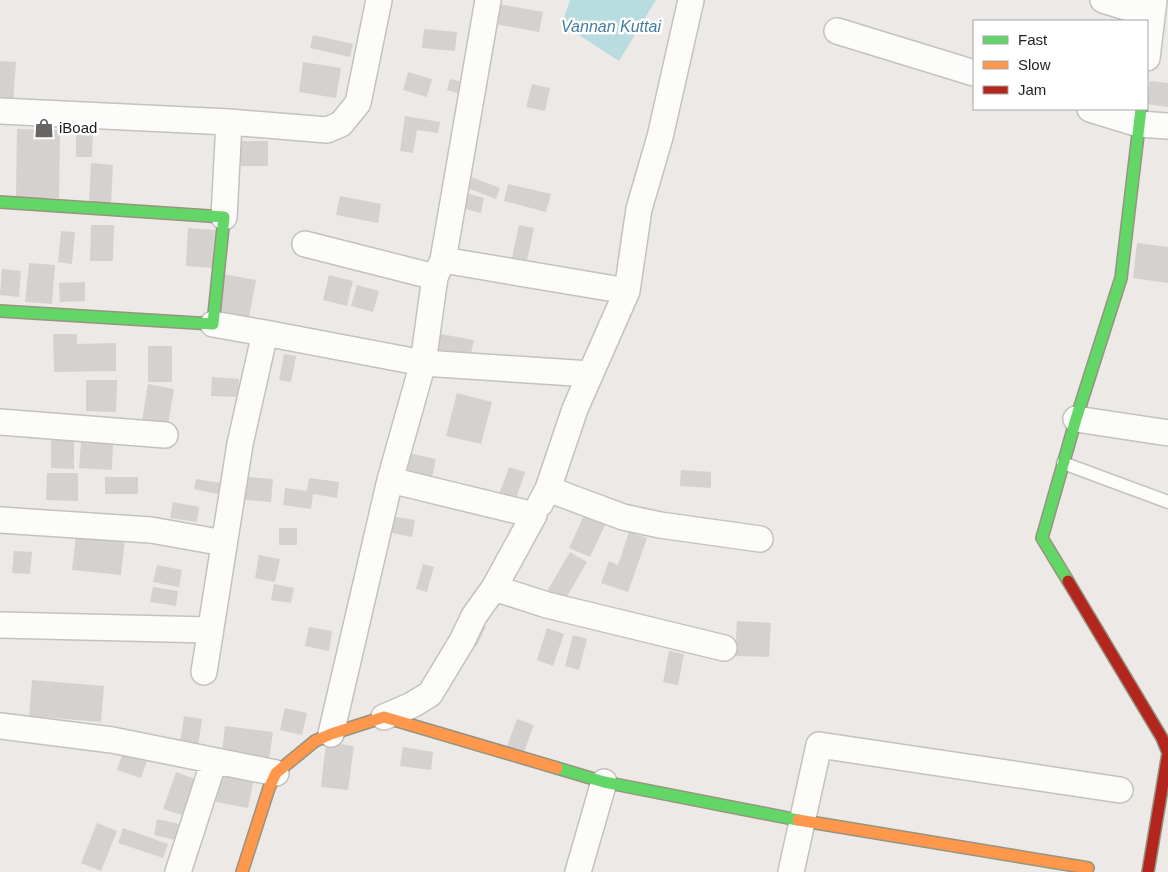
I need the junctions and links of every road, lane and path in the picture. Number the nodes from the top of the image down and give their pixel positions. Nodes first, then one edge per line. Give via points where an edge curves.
1 (379, 0) edge
2 (488, 0) edge
3 (691, 0) edge
4 (1104, 0) edge
5 (1153, 7) edge
6 (837, 31) dead end
7 (1148, 50) edge
8 (973, 73) edge
9 (1097, 110) edge
10 (0, 111) edge
11 (1140, 116) edge
12 (229, 122) junction
13 (1168, 126) edge
14 (0, 202) edge
15 (224, 217) junction
16 (305, 244) dead end
17 (439, 269) junction
18 (627, 291) junction
19 (0, 311) edge
20 (213, 324) junction
21 (265, 333) junction
22 (423, 363) junction
23 (590, 374) junction
24 (1076, 419) junction
25 (0, 422) edge
26 (1168, 433) edge
27 (165, 435) dead end
28 (1063, 463) junction
29 (390, 480) junction
30 (548, 490) junction
31 (1168, 502) edge
32 (534, 515) junction
33 (0, 520) edge
34 (760, 539) dead end
35 (224, 543) junction
36 (494, 588) junction
37 (0, 625) edge
38 (210, 630) junction
39 (724, 648) dead end
40 (204, 672) dead end
41 (384, 718) junction
42 (0, 726) edge
43 (331, 734) junction
44 (214, 761) junction
45 (276, 773) junction
46 (604, 782) junction
47 (1120, 790) dead end
48 (803, 821) junction
49 (1088, 868) dead end
50 (178, 872) edge
51 (242, 872) edge
52 (578, 872) edge
53 (792, 872) edge
54 (1148, 872) edge

1 - 12 street via 358,103 341,124 327,130
2 - 17 street
3 - 18 street via 660,137 639,209
4 - 5 street
5 - 7 street
6 - 8 street
9 - 11 street
10 - 12 street
11 - 13 street
11 - 24 street via 1121,278
12 - 15 street
14 - 15 street
15 - 20 street
16 - 17 street
17 - 18 street
17 - 22 street
18 - 23 street
19 - 20 street
20 - 21 street
21 - 22 street
21 - 35 street via 240,444
22 - 23 street
22 - 29 street
23 - 30 street
24 - 26 street
24 - 28 street
25 - 27 street
28 - 31 lane
28 - 54 street via 1042,538 1168,753
29 - 32 street
29 - 43 street
30 - 32 street
30 - 34 street via 623,517
32 - 36 street
33 - 35 street via 151,530
35 - 38 street
36 - 39 street via 547,605
36 - 41 street via 474,616 430,694
37 - 38 street
38 - 40 street
41 - 43 street
41 - 46 street
42 - 44 street via 112,740
43 - 45 street via 315,741
44 - 45 street
44 - 50 street
45 - 51 street
46 - 48 street
46 - 52 street
47 - 48 street via 819,745
48 - 49 street
48 - 53 street

